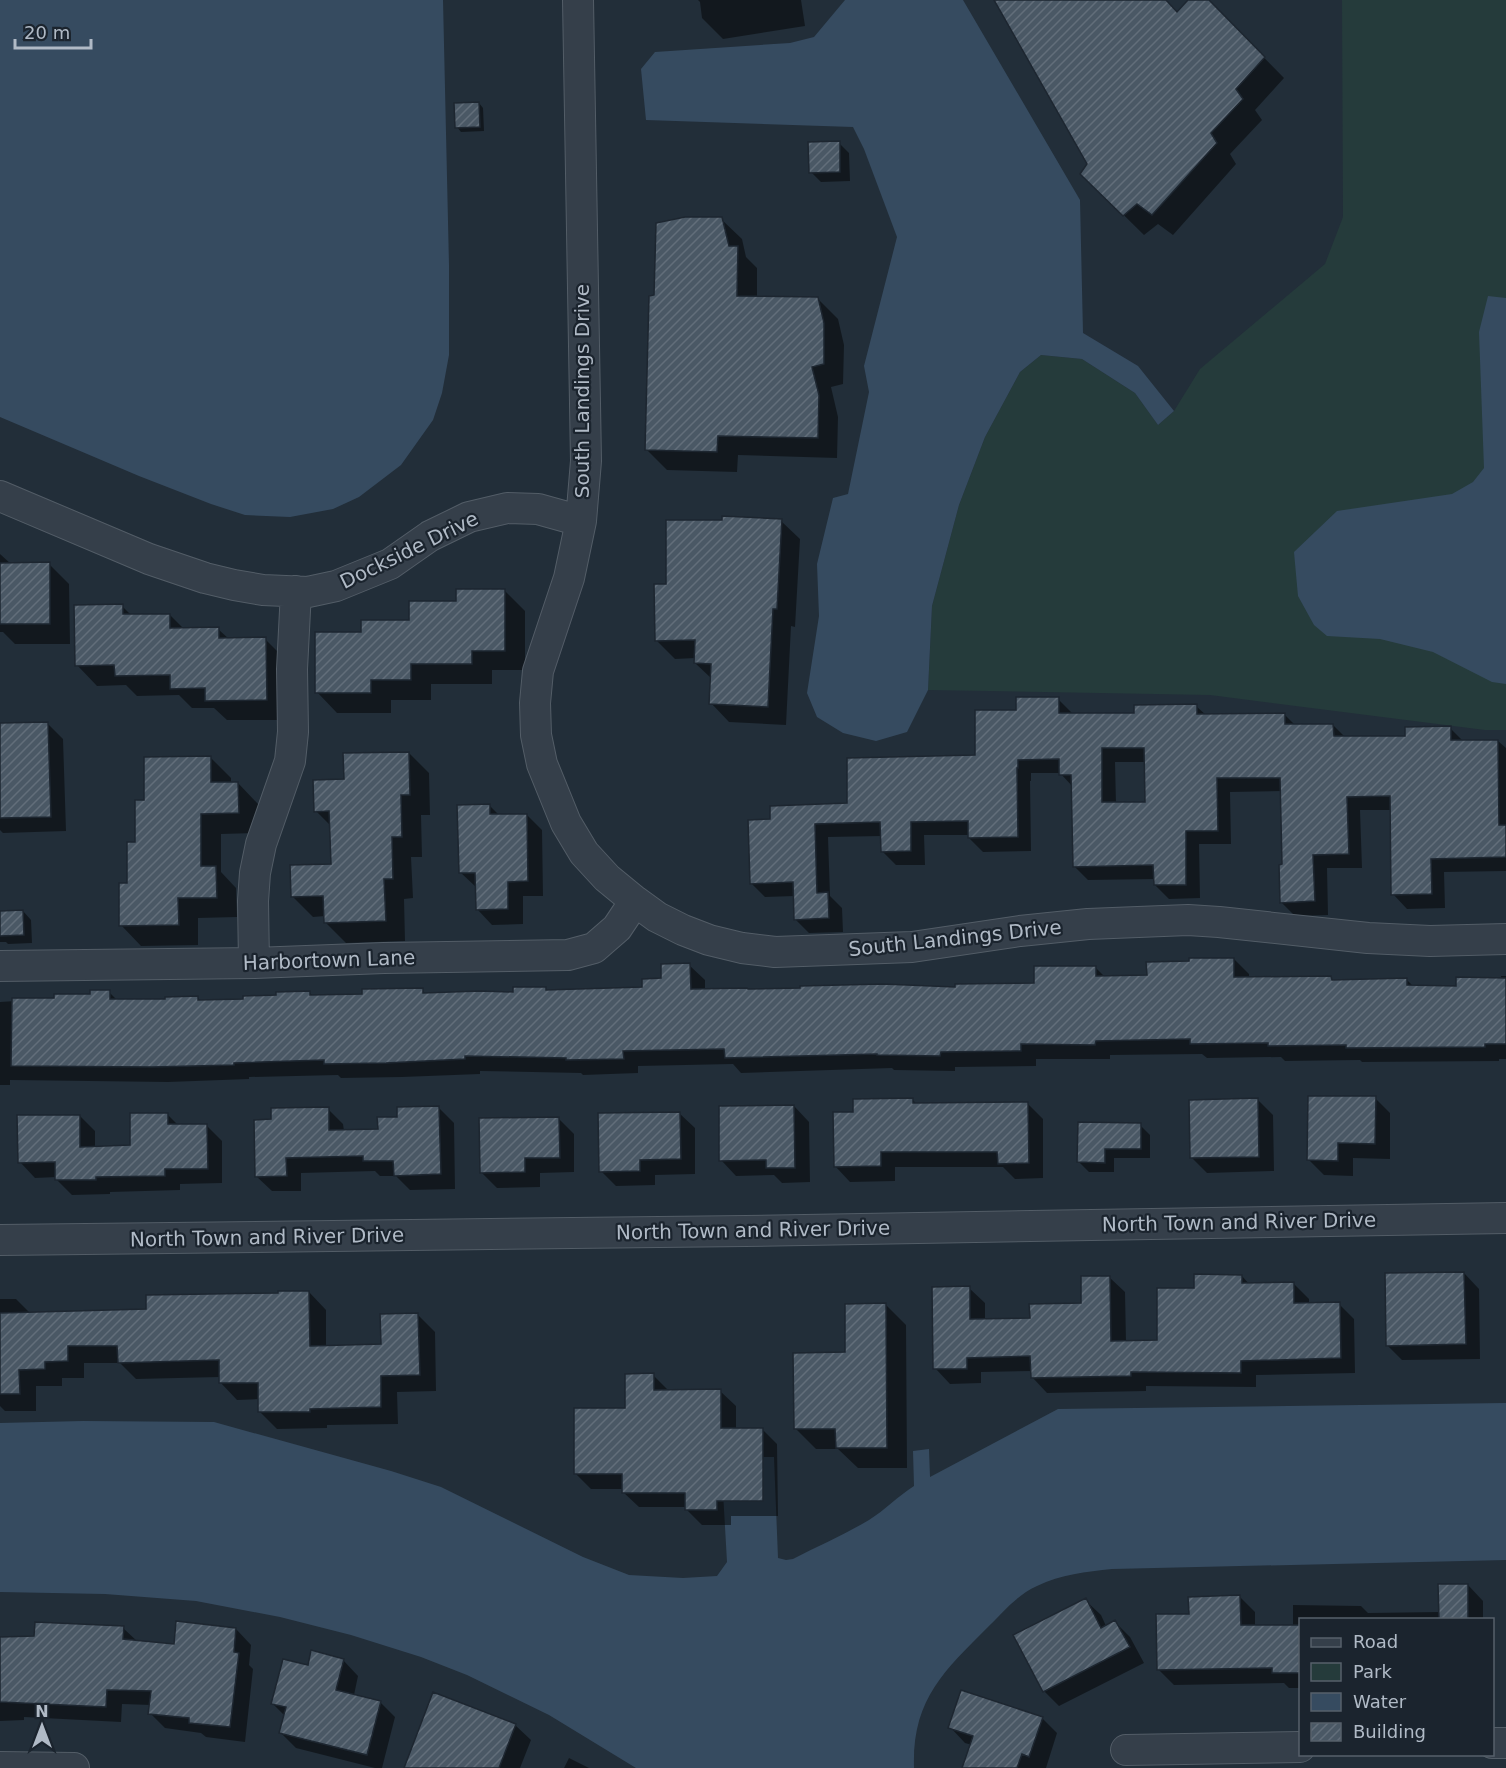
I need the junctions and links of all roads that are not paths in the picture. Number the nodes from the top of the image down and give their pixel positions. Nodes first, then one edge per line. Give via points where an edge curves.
1 (578, 0) edge
2 (0, 496) edge
3 (581, 521) junction
4 (296, 591) junction
5 (635, 902) junction
6 (1506, 939) edge
7 (254, 963) junction
8 (0, 966) edge
9 (1506, 1218) edge
10 (0, 1240) edge
11 (1299, 1747) edge
12 (1126, 1750) dead end
13 (0, 1767) edge
14 (74, 1768) edge

1 - 3 street, South Landings Drive via 586,461
2 - 4 street, Dockside Drive via 149,559 205,578 263,590
3 - 4 street, Dockside Drive via 538,509 507,508 469,517 430,536 390,564 336,586
3 - 5 street, South Landings Drive via 569,578 538,671 536,735 542,764 566,823 584,853
4 - 7 street via 290,761 257,864
5 - 6 street, South Landings Drive via 657,917 709,940 775,952 912,947 1088,924 1188,920 1368,938
5 - 7 street, Harbortown Lane via 617,928 594,948 568,955
7 - 8 street, Harbortown Lane
9 - 10 street, North Town and River Drive
11 - 12 street
13 - 14 street

